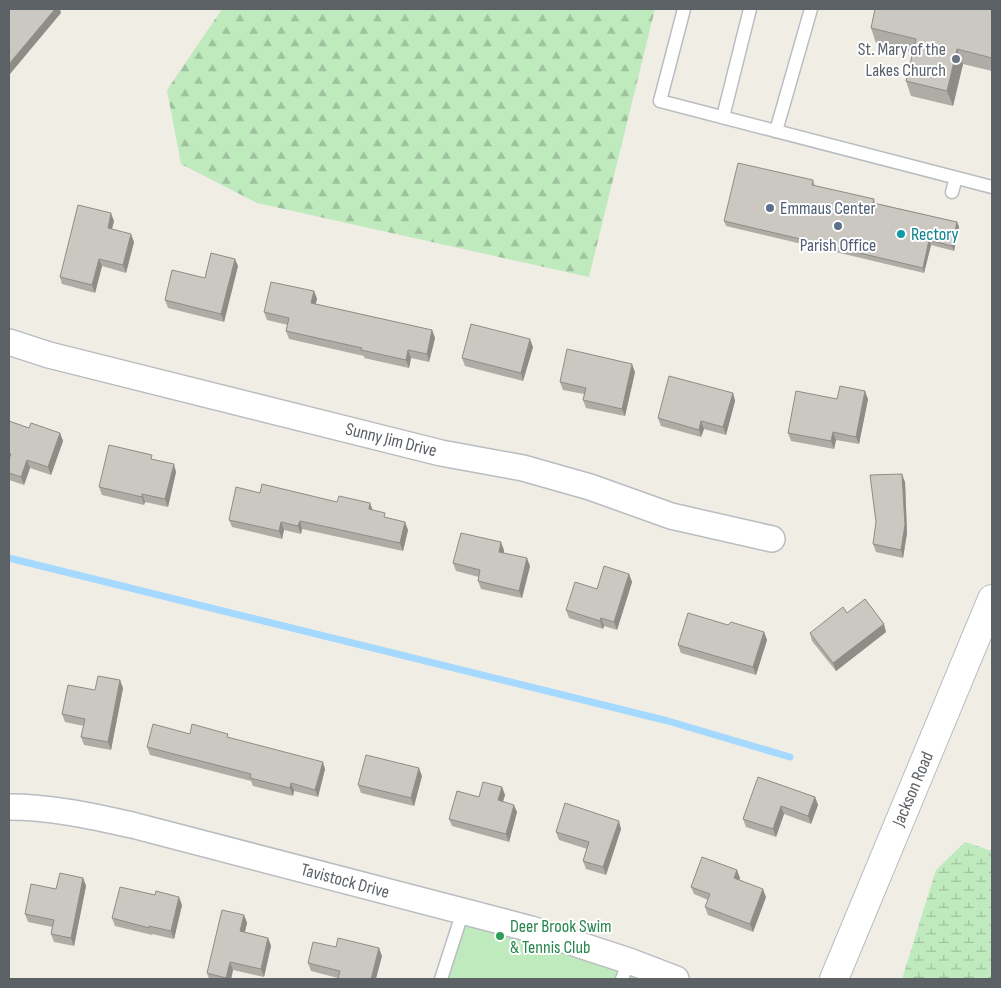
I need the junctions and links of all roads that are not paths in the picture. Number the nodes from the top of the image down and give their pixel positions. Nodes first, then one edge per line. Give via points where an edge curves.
1 (684, 9) edge
2 (750, 9) edge
3 (810, 9) edge
4 (723, 117) junction
5 (776, 131) junction
6 (956, 178) junction
7 (992, 187) edge
8 (952, 192) dead end
9 (9, 342) edge
10 (772, 539) dead end
11 (992, 599) edge
12 (9, 807) edge
13 (463, 911) junction
14 (626, 970) edge
15 (441, 979) edge
16 (676, 979) edge
17 (834, 979) edge

1 - 4 lane via 660,101
2 - 4 lane
3 - 5 lane
4 - 5 lane
5 - 6 lane
6 - 7 lane
6 - 8 lane
9 - 10 street, Sunny Jim Drive via 49,355 441,453 523,468 590,487 671,516
11 - 17 street, Jackson Road
12 - 13 street, Tavistock Drive via 31,807 132,825
13 - 14 street, Tavistock Drive via 530,929
13 - 15 lane
14 - 16 street, Tavistock Drive

